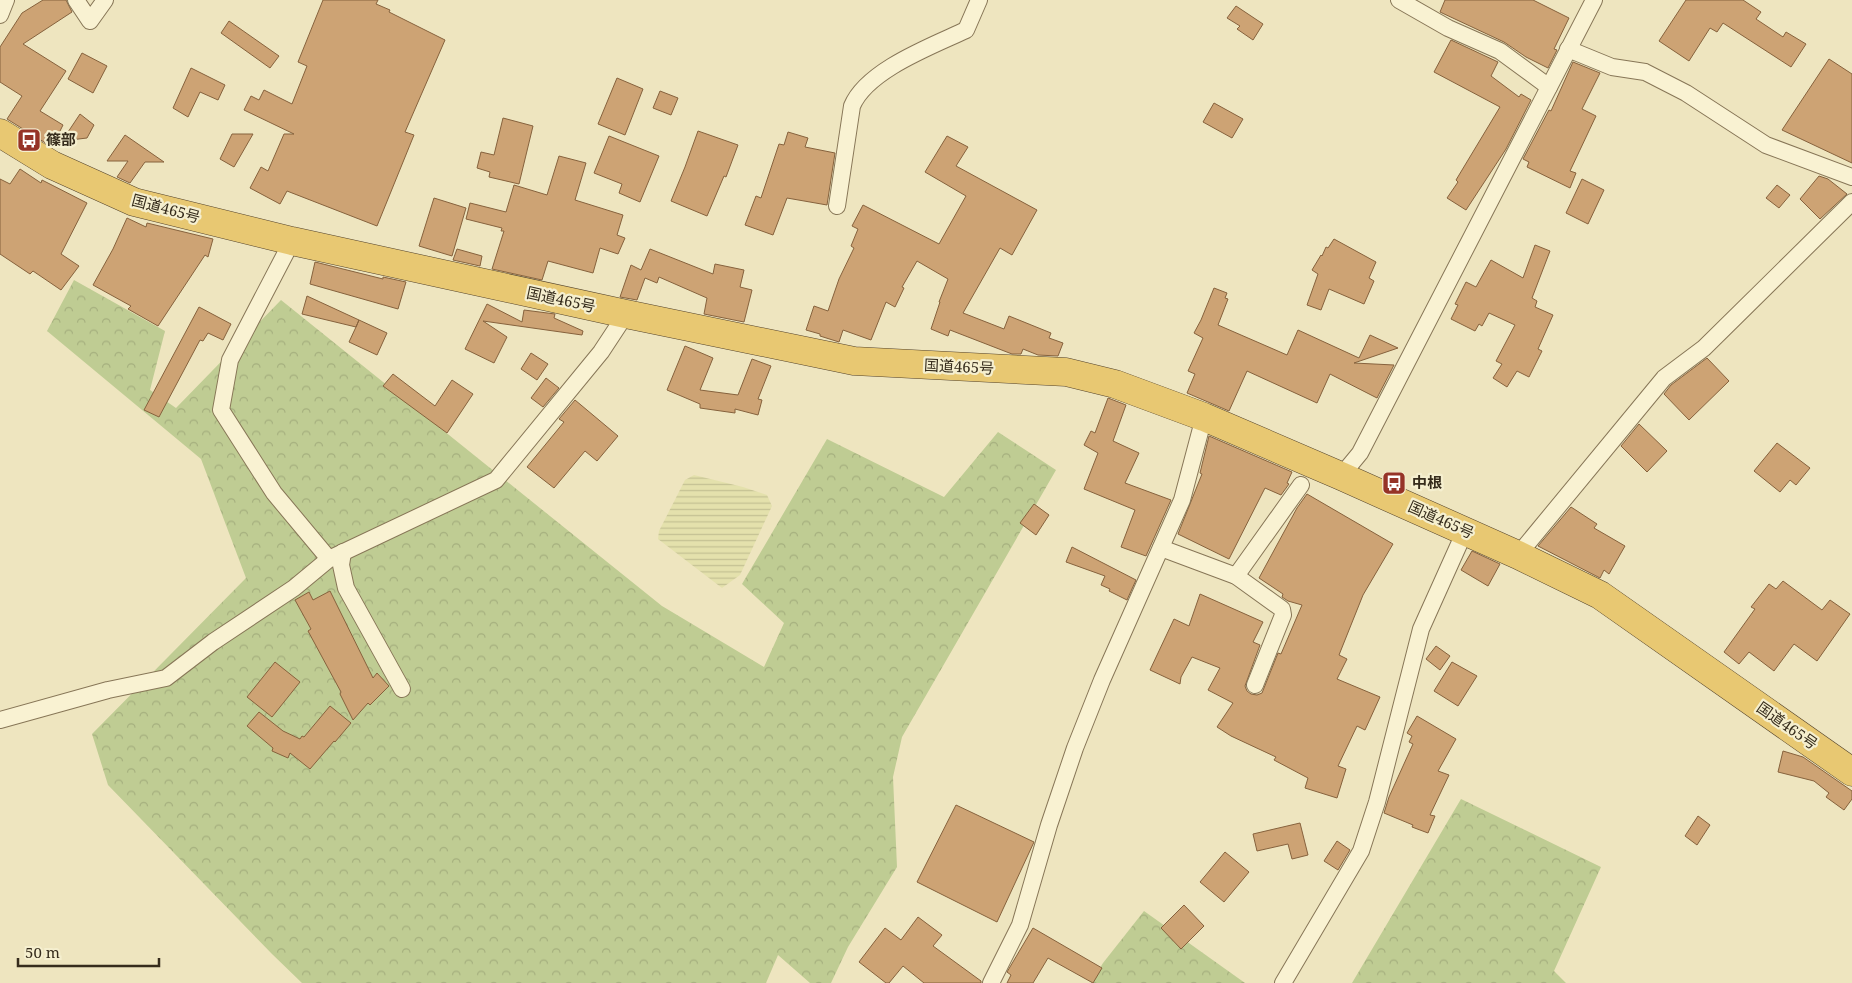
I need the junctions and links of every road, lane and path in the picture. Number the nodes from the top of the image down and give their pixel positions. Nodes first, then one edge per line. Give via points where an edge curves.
1 (6, 0) edge
2 (76, 0) edge
3 (105, 0) edge
4 (979, 0) edge
5 (1399, 0) edge
6 (1594, 0) edge
7 (0, 15) edge
8 (1568, 49) junction
9 (1549, 87) junction
10 (0, 133) edge
11 (1852, 177) edge
12 (1852, 202) edge
13 (837, 206) dead end
14 (292, 241) junction
15 (626, 314) junction
16 (1204, 418) junction
17 (1341, 476) junction
18 (1301, 485) dead end
19 (1465, 531) junction
20 (1161, 548) junction
21 (1518, 554) junction
22 (336, 556) junction
23 (1236, 576) junction
24 (1255, 685) dead end
25 (402, 689) dead end
26 (0, 720) edge
27 (1852, 772) edge
28 (991, 983) edge
29 (1283, 983) edge

1 - 7 street
2 - 3 street via 90,21
4 - 13 street via 966,30 877,76 856,98 852,106
5 - 9 street via 1448,28 1500,51
6 - 8 street
8 - 9 street
8 - 11 street via 1612,67 1644,72 1686,93 1766,145
9 - 17 street via 1360,453
10 - 14 highway, 国道465号 via 52,165 134,202
12 - 21 street via 1704,348 1664,378
14 - 15 highway, 国道465号
14 - 22 street via 230,360 221,410 274,493
15 - 16 highway, 国道465号 via 854,361 1066,372 1115,384
15 - 22 street via 601,352 496,480
16 - 17 highway, 国道465号
16 - 20 street via 1182,500
17 - 19 highway, 国道465号
18 - 23 street
19 - 21 highway, 国道465号
19 - 29 street via 1421,629 1378,802 1361,851
20 - 23 street
20 - 28 street via 1075,748 1020,925
21 - 27 highway, 国道465号 via 1600,595
22 - 25 street via 346,588
22 - 26 street via 166,678 108,690
23 - 24 street via 1282,609 1283,615

